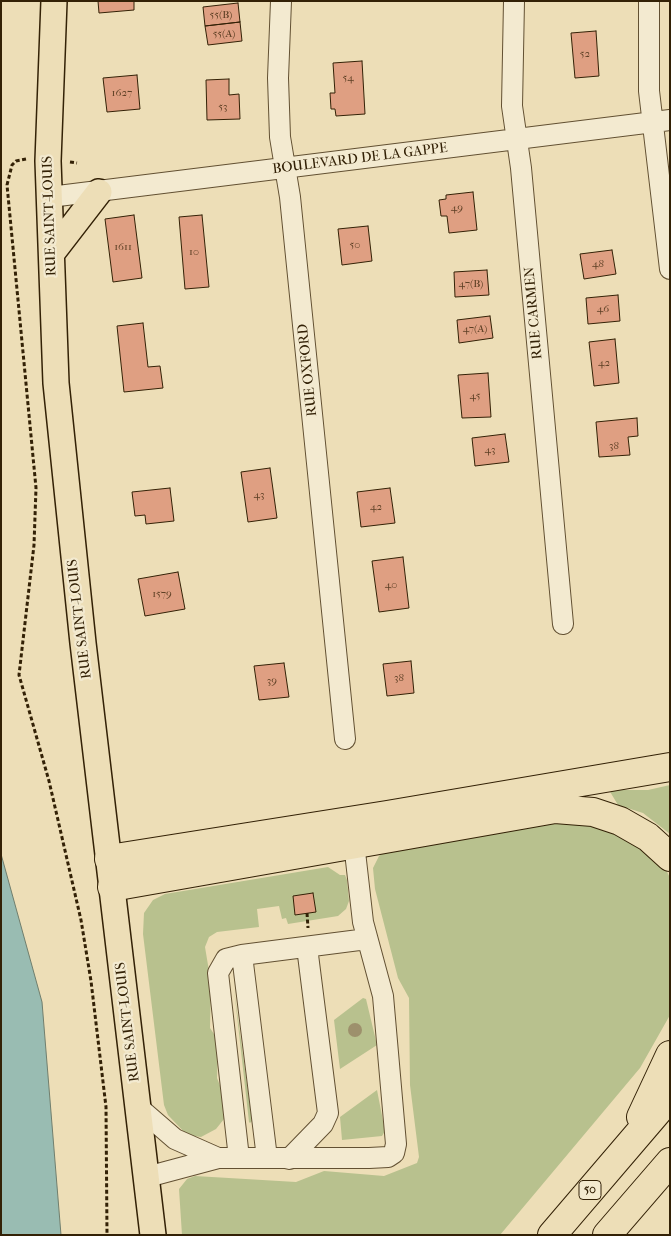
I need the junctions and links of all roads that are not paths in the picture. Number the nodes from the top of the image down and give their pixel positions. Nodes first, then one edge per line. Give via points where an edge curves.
1 (54, 1) edge
2 (281, 1) edge
3 (514, 1) edge
4 (649, 1) edge
5 (661, 121) edge
6 (516, 139) junction
7 (286, 168) junction
8 (99, 192) junction
9 (50, 197) junction
10 (52, 253) junction
11 (670, 269) edge
12 (563, 624) dead end
13 (345, 739) dead end
14 (670, 767) edge
15 (354, 843) junction
16 (670, 857) edge
17 (109, 859) junction
18 (112, 887) junction
19 (368, 939) junction
20 (307, 947) junction
21 (242, 955) junction
22 (670, 1055) edge
23 (670, 1096) edge
24 (138, 1107) junction
25 (627, 1147) junction
26 (218, 1158) junction
27 (239, 1158) junction
28 (268, 1158) junction
29 (289, 1159) junction
30 (670, 1162) edge
31 (146, 1177) junction
32 (670, 1177) edge
33 (642, 1194) junction
34 (153, 1235) edge
35 (552, 1235) edge
36 (607, 1235) edge

1 - 9 main road, RUE SAINT-LOUIS via 49,122
2 - 7 street, RUE OXFORD via 278,88 280,137
3 - 6 street, RUE CARMEN via 512,106
4 - 5 street via 648,82
5 - 6 street, BOULEVARD DE LA GAPPE
5 - 11 street
6 - 7 street, BOULEVARD DE LA GAPPE
6 - 12 street, RUE CARMEN
7 - 8 street, BOULEVARD DE LA GAPPE
7 - 13 street, RUE OXFORD
8 - 9 street, BOULEVARD DE LA GAPPE
8 - 10 main road
9 - 10 main road, RUE SAINT-LOUIS
10 - 17 main road, RUE SAINT-LOUIS via 56,383 64,473
14 - 17 highway
15 - 16 highway via 539,811 570,809 620,821 648,837
15 - 18 highway
15 - 19 street via 359,895
17 - 18 main road, RUE SAINT-LOUIS
18 - 24 main road, RUE SAINT-LOUIS
19 - 20 street
19 - 29 street via 383,996 396,1149 388,1157
20 - 21 street
20 - 29 street via 328,1113 323,1124
21 - 27 street via 226,959 218,973
21 - 28 street
22 - 25 highway
23 - 25 highway, 50
24 - 26 street via 175,1139
24 - 31 main road, RUE SAINT-LOUIS
25 - 35 highway, 50
26 - 27 street
26 - 31 street
27 - 28 street
28 - 29 street
30 - 33 highway
31 - 34 main road, RUE SAINT-LOUIS
32 - 33 highway
33 - 36 highway

